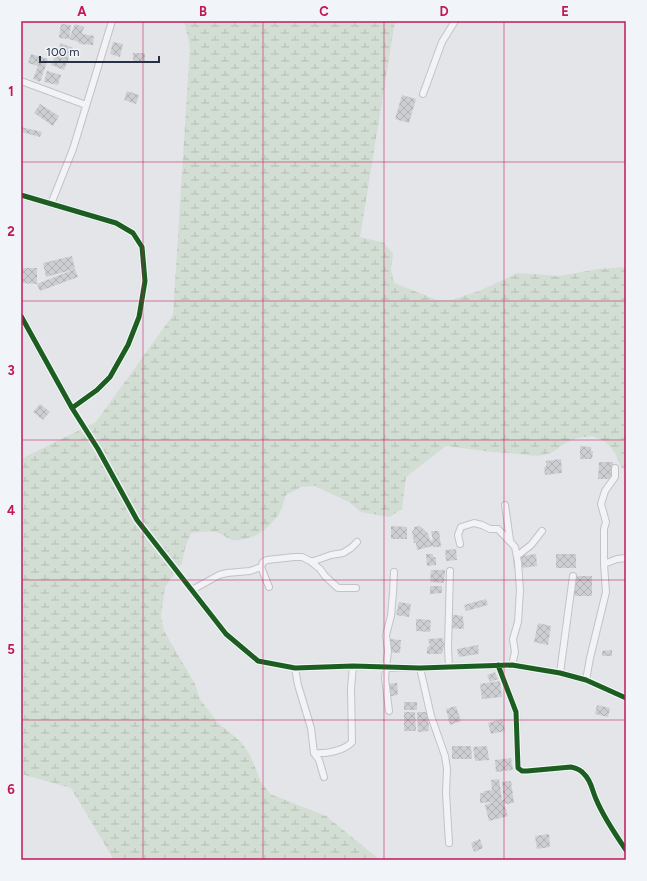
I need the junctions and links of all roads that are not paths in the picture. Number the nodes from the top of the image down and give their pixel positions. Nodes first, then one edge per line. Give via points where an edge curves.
1 (112, 21) edge
2 (455, 21) edge
3 (21, 81) edge
4 (423, 94) dead end
5 (86, 105) junction
6 (21, 195) edge
7 (50, 204) junction
8 (21, 316) edge
9 (72, 408) junction
10 (616, 468) dead end
11 (505, 504) dead end
12 (542, 531) dead end
13 (510, 540) junction
14 (357, 542) dead end
15 (460, 544) dead end
16 (517, 556) junction
17 (626, 558) edge
18 (310, 561) junction
19 (604, 564) junction
20 (261, 567) junction
21 (450, 571) dead end
22 (394, 572) dead end
23 (572, 576) dead end
24 (269, 586) dead end
25 (356, 588) dead end
26 (192, 590) junction
27 (498, 665) junction
28 (512, 665) junction
29 (353, 666) junction
30 (386, 667) junction
31 (449, 667) junction
32 (295, 668) junction
33 (420, 668) junction
34 (560, 673) junction
35 (586, 680) junction
36 (626, 698) edge
37 (389, 710) dead end
38 (314, 753) junction
39 (324, 777) dead end
40 (449, 843) dead end
41 (626, 850) edge

1 - 5 street
2 - 4 street via 442,42
3 - 5 street
5 - 7 street via 73,149
6 - 7 street
7 - 9 street via 116,223 133,233 142,247 146,281 139,317 128,345 110,377
8 - 9 street
9 - 26 street via 137,520
10 - 19 street via 615,477 606,491 602,504 606,522
11 - 13 street
12 - 16 street via 531,545
13 - 15 street via 498,529 474,523 461,527 458,535
13 - 16 street
14 - 18 street via 343,553
16 - 28 street via 520,590
17 - 19 street
18 - 20 street via 302,557 267,560
18 - 25 street via 338,588
19 - 35 street via 606,592
20 - 24 street
20 - 26 street via 219,575
21 - 31 street
22 - 30 street via 386,635
23 - 34 street
26 - 32 street via 226,634 258,661
27 - 28 street
27 - 31 street
27 - 41 street via 516,712 518,768 527,772 570,767 577,768 585,774 616,836
28 - 34 street
29 - 30 street
29 - 32 street
29 - 38 street via 352,742 341,749
30 - 33 street
30 - 37 street
31 - 33 street
32 - 38 street via 311,728
33 - 40 street via 431,716 445,756
34 - 35 street
35 - 36 street
38 - 39 street

